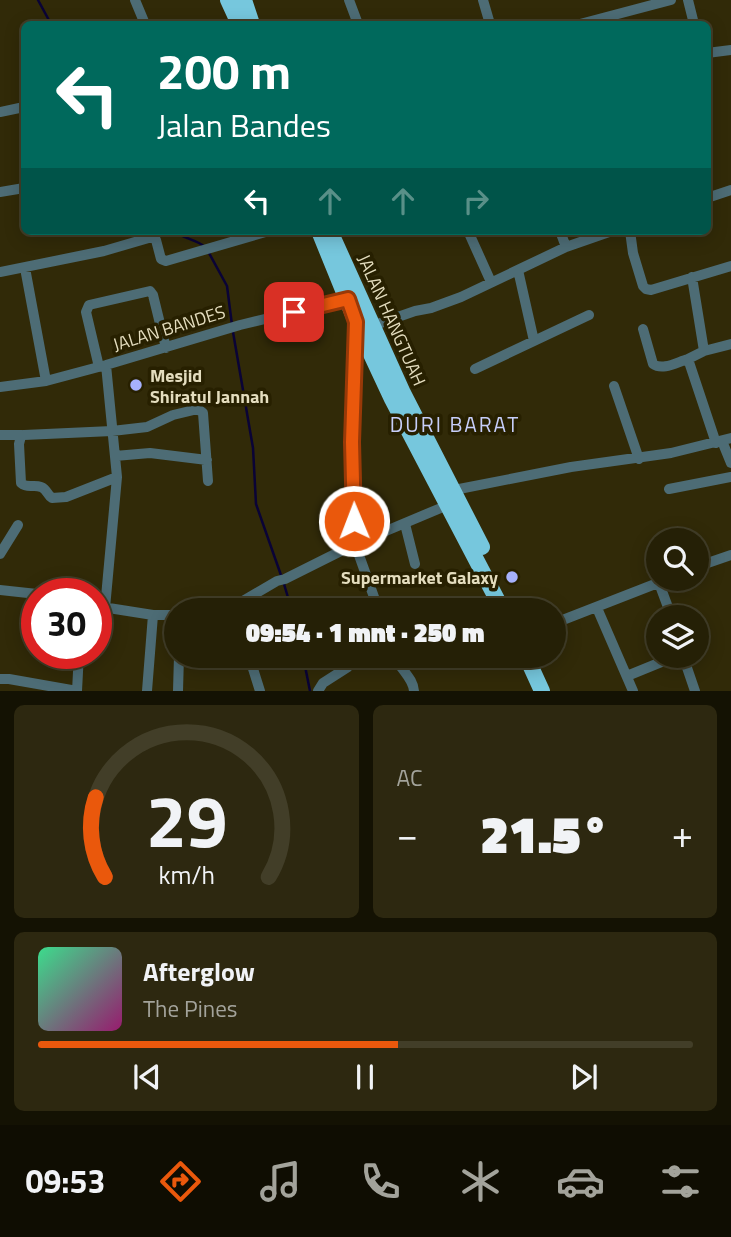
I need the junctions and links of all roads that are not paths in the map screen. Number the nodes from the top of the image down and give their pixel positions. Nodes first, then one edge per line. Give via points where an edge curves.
1 (135, 0) edge
2 (228, 0) edge
3 (349, 0) edge
4 (483, 0) edge
5 (671, 0) edge
6 (688, 0) edge
7 (248, 1) edge
8 (144, 21) edge
9 (238, 21) edge
10 (251, 21) edge
11 (358, 21) edge
12 (487, 21) edge
13 (593, 21) edge
14 (693, 21) edge
15 (731, 50) edge
16 (711, 52) edge
17 (21, 108) edge
18 (0, 112) edge
19 (21, 188) edge
20 (731, 190) edge
21 (0, 192) edge
22 (711, 197) edge
23 (255, 235) edge
24 (322, 235) edge
25 (331, 235) edge
26 (470, 235) edge
27 (561, 235) edge
28 (600, 235) edge
29 (631, 235) edge
30 (566, 247) junction
31 (333, 251) junction
32 (731, 266) edge
33 (25, 268) junction
34 (518, 270) junction
35 (0, 272) edge
36 (692, 277) junction
37 (491, 282) junction
38 (348, 299) junction
39 (589, 315) dead end
40 (364, 324) junction
41 (643, 329) dead end
42 (534, 341) junction
43 (731, 344) edge
44 (166, 348) junction
45 (704, 351) junction
46 (688, 359) junction
47 (102, 366) junction
48 (475, 369) dead end
49 (46, 381) junction
50 (0, 385) edge
51 (614, 386) dead end
52 (112, 431) junction
53 (0, 435) edge
54 (22, 435) junction
55 (723, 440) edge
56 (115, 456) junction
57 (639, 458) junction
58 (207, 460) junction
59 (731, 463) edge
60 (117, 477) junction
61 (731, 477) edge
62 (208, 481) dead end
63 (668, 489) dead end
64 (451, 498) junction
65 (405, 524) junction
66 (18, 525) dead end
67 (355, 544) junction
68 (0, 554) edge
69 (731, 555) edge
70 (709, 563) edge
71 (415, 564) dead end
72 (105, 578) edge
73 (646, 588) edge
74 (0, 590) edge
75 (21, 592) edge
76 (252, 598) edge
77 (374, 598) edge
78 (497, 598) edge
79 (508, 598) edge
80 (597, 608) junction
81 (112, 609) edge
82 (153, 615) junction
83 (164, 615) edge
84 (566, 619) edge
85 (179, 668) edge
86 (253, 668) edge
87 (347, 668) edge
88 (401, 668) edge
89 (531, 668) edge
90 (542, 668) edge
91 (647, 668) edge
92 (686, 668) edge
93 (78, 669) edge
94 (627, 676) junction
95 (0, 680) edge
96 (77, 691) edge
97 (147, 691) edge
98 (178, 691) edge
99 (260, 691) edge
100 (318, 691) edge
101 (414, 691) edge
102 (542, 691) edge
103 (553, 691) edge
104 (633, 691) edge
105 (695, 691) edge

1 - 8 street
2 - 9 highway
3 - 11 street
4 - 12 street
5 - 13 street
6 - 14 street
7 - 10 highway
15 - 16 street
17 - 18 street
19 - 21 street
20 - 22 street
23 - 33 street via 164,261 152,237
24 - 31 highway, JALAN HANGTUAH
25 - 31 highway, JALAN HANGTUAH
26 - 37 street
27 - 30 street
28 - 30 street
29 - 36 street via 645,288
30 - 34 street
31 - 38 highway, JALAN HANGTUAH
31 - 40 highway, JALAN HANGTUAH
32 - 36 street
33 - 35 street
33 - 49 street
34 - 37 street
34 - 42 street
36 - 45 street
37 - 40 street via 431,307
38 - 40 highway, JALAN HANGTUAH
38 - 44 street, JALAN BANDES
39 - 42 street
40 - 64 highway, JALAN HANGTUAH via 403,393
40 - 67 street via 352,442
41 - 46 street via 655,366
42 - 48 street
43 - 45 street
44 - 47 street, JALAN BANDES
44 - 47 street via 152,292 89,305 86,312
45 - 46 street
46 - 55 street
47 - 49 street, JALAN BANDES
47 - 52 street
49 - 50 street, JALAN BANDES
51 - 57 street
52 - 54 street
52 - 56 street
52 - 58 street via 147,427 200,409
53 - 54 street
54 - 60 street via 21,483 27,487 43,487 52,498 66,497
55 - 57 street
55 - 59 street
56 - 58 street via 150,453
56 - 60 street
57 - 64 street via 558,469
58 - 62 street
60 - 72 street
61 - 63 street
64 - 65 street
64 - 78 highway, JALAN HANGTUAH
64 - 79 highway, JALAN HANGTUAH
65 - 67 street
65 - 71 street
66 - 68 street
67 - 76 street
67 - 77 street
69 - 70 street
73 - 80 street
74 - 75 street
80 - 84 street
80 - 94 street
81 - 82 street
82 - 83 street
82 - 97 street
85 - 98 street
86 - 99 street
87 - 100 street via 323,682
88 - 101 street
89 - 102 highway
90 - 103 highway
91 - 94 street
92 - 105 street
93 - 96 street
94 - 104 street
95 - 96 street

